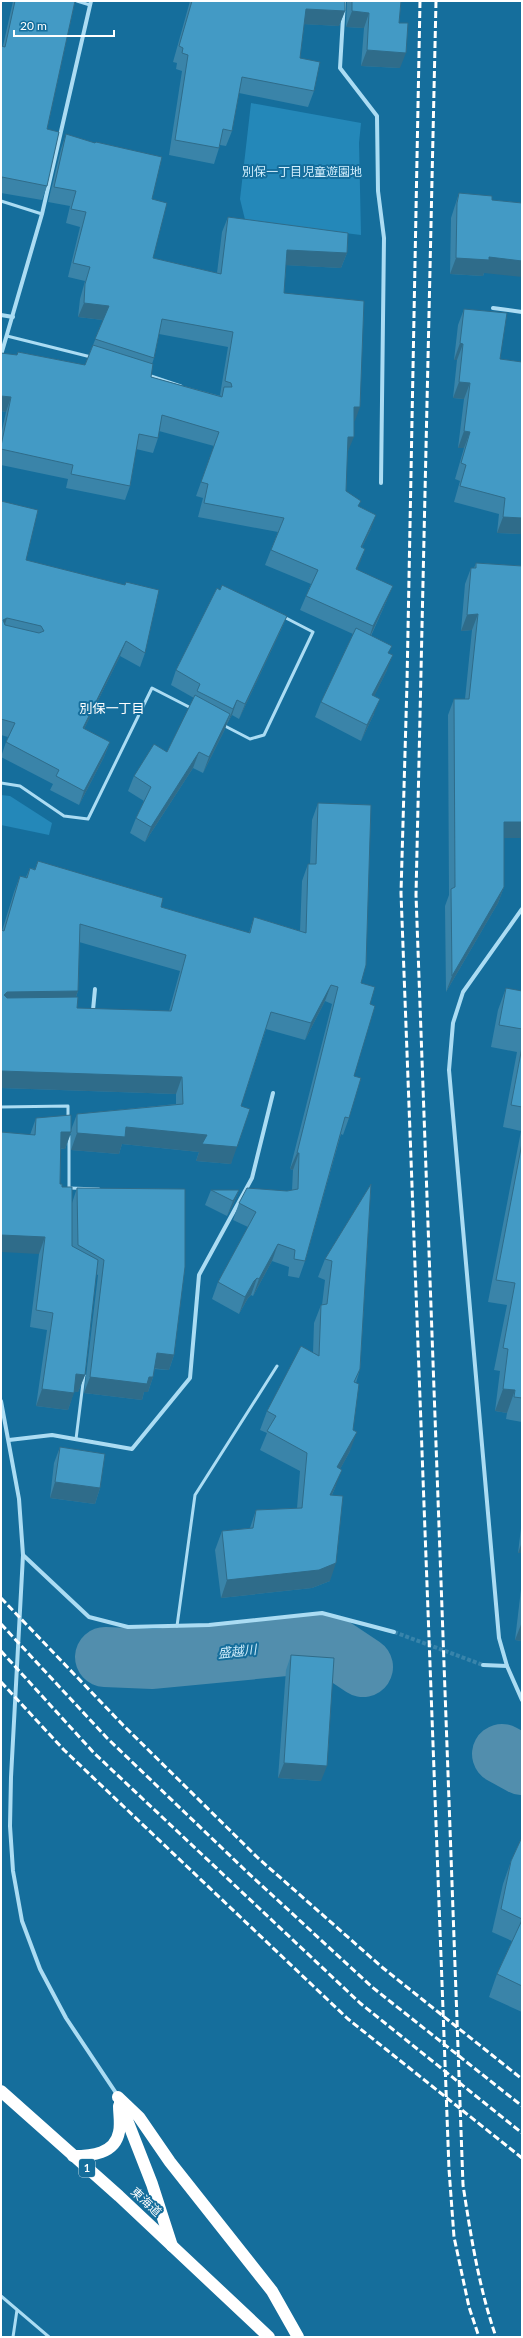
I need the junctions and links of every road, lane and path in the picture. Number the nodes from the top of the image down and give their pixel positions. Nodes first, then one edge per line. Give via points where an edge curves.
1 (77, 1) edge
2 (344, 1) edge
3 (90, 3) edge
4 (1, 201) edge
5 (42, 214) junction
6 (493, 308) dead end
7 (522, 312) edge
8 (1, 314) edge
9 (13, 317) junction
10 (7, 336) junction
11 (1, 355) edge
12 (96, 358) edge
13 (141, 373) edge
14 (187, 388) edge
15 (381, 483) dead end
16 (279, 615) edge
17 (194, 710) edge
18 (222, 724) edge
19 (1, 783) edge
20 (522, 910) edge
21 (95, 989) dead end
22 (85, 1010) edge
23 (93, 1010) junction
24 (99, 1010) edge
25 (273, 1093) dead end
26 (1, 1106) edge
27 (68, 1121) edge
28 (69, 1129) edge
29 (69, 1188) junction
30 (101, 1189) edge
31 (69, 1195) edge
32 (277, 1366) dead end
33 (84, 1369) edge
34 (1, 1401) edge
35 (76, 1439) junction
36 (9, 1440) junction
37 (23, 1556) junction
38 (176, 1626) junction
39 (394, 1632) tunnel mouth
40 (483, 1665) tunnel mouth
41 (508, 1666) junction
42 (522, 1700) edge
43 (1, 2091) edge
44 (118, 2097) junction
45 (73, 2156) junction
46 (173, 2247) junction
47 (1, 2296) edge
48 (17, 2310) junction
49 (13, 2337) edge
50 (49, 2337) edge
51 (270, 2337) edge
52 (298, 2337) edge

1 - 3 lane
2 - 15 street via 340,68 377,116 378,191 384,238
3 - 5 street
4 - 5 lane
5 - 9 street
6 - 7 street
8 - 9 street
9 - 10 street
10 - 11 street
10 - 12 lane
13 - 14 lane
16 - 18 lane via 313,632 264,735 250,739
17 - 19 lane via 152,688 88,819 64,816 20,786
20 - 41 street via 463,992 453,1023 449,1070 499,1638
21 - 23 street
22 - 23 lane
23 - 24 lane
25 - 35 street via 252,1178 199,1275 190,1378 132,1449
26 - 27 lane via 68,1106
28 - 29 lane
29 - 30 lane
29 - 31 lane
32 - 38 lane via 195,1495
33 - 35 lane
34 - 36 street
35 - 36 street via 52,1435
36 - 37 street via 19,1499
37 - 38 street via 89,1617 128,1627
37 - 44 street via 11,1776 10,1826 13,1871 22,1921 40,1969 66,2018
38 - 39 street via 322,1613
40 - 41 street
41 - 42 street
43 - 45 highway, 東海道 / 1
44 - 45 highway via 120,2132 111,2147 93,2156
44 - 46 highway
44 - 52 highway via 139,2117 170,2162 272,2291
45 - 46 highway, 東海道 / 1
46 - 51 highway, 東海道 / 1
47 - 48 lane
48 - 49 lane
48 - 50 lane

